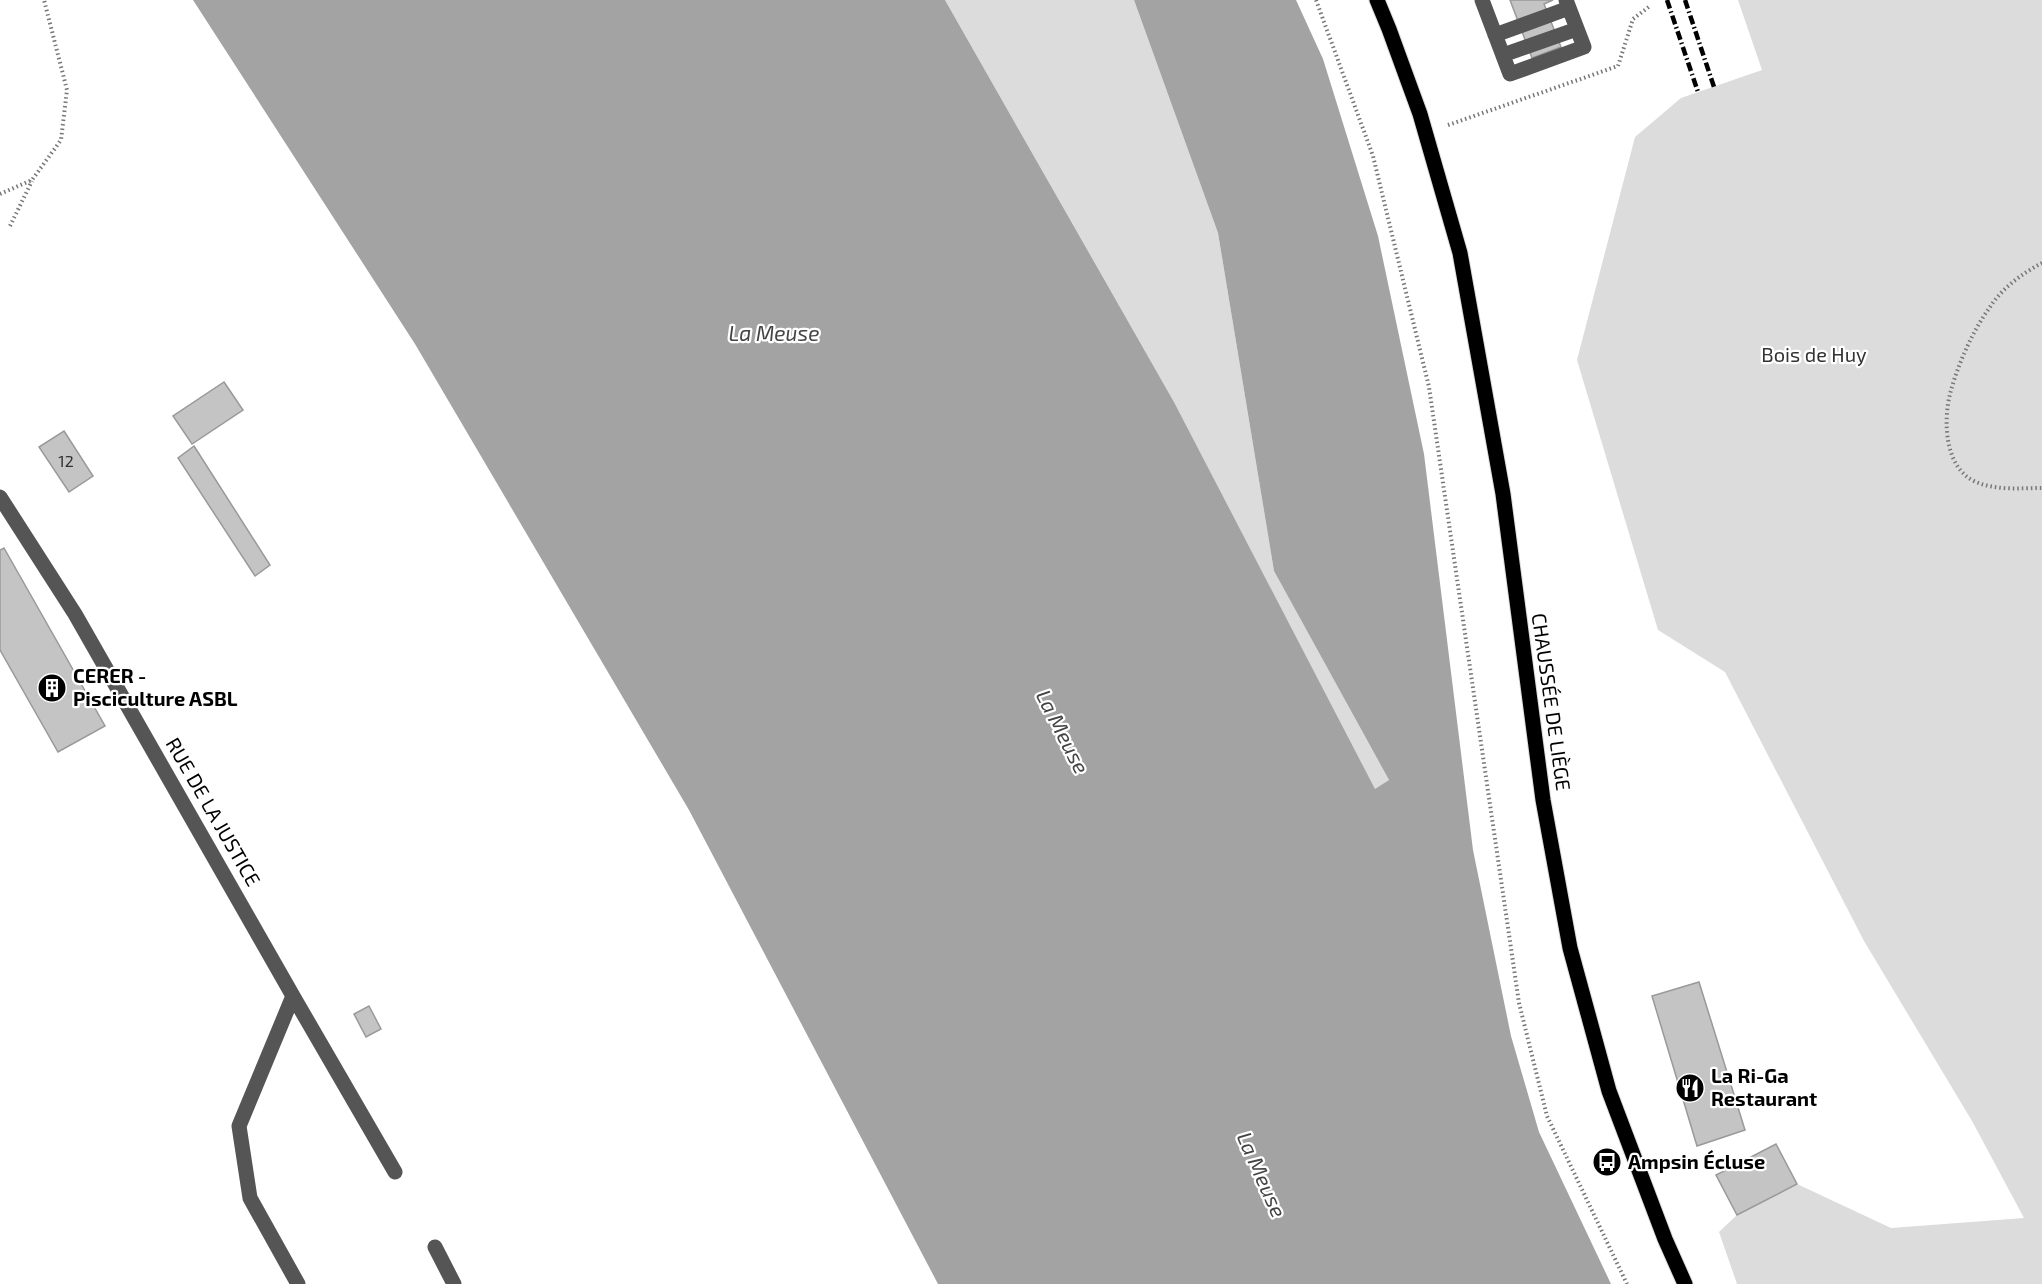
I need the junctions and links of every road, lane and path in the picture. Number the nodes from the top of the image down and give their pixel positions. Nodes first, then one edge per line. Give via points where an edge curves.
1 (44, 0) edge
2 (1316, 0) edge
3 (1377, 0) edge
4 (1482, 0) edge
5 (1568, 4) edge
6 (1495, 35) junction
7 (32, 180) junction
8 (0, 194) edge
9 (10, 226) dead end
10 (2042, 263) edge
11 (2042, 488) edge
12 (0, 496) edge
13 (293, 996) junction
14 (395, 1172) dead end
15 (435, 1246) dead end
16 (298, 1284) edge
17 (454, 1284) edge
18 (1627, 1284) edge
19 (1685, 1284) edge

1 - 7 path via 67,90 61,140
2 - 18 path via 1373,156 1430,387 1522,1014 1547,1116
3 - 19 main road, CHAUSSÉE DE LIÈGE via 1420,114 1462,264 1503,494 1543,800 1570,948 1609,1090
4 - 6 street
5 - 6 street
5 - 6 street via 1584,47 1510,74
7 - 8 path
7 - 9 path
10 - 11 path via 2022,274 1990,305 1966,348 1950,396 1947,438 1956,465 1973,480 2002,489
12 - 13 street, RUE DE LA JUSTICE via 75,614
13 - 14 street, RUE DE LA JUSTICE
13 - 16 street via 239,1126 250,1198
15 - 17 street

